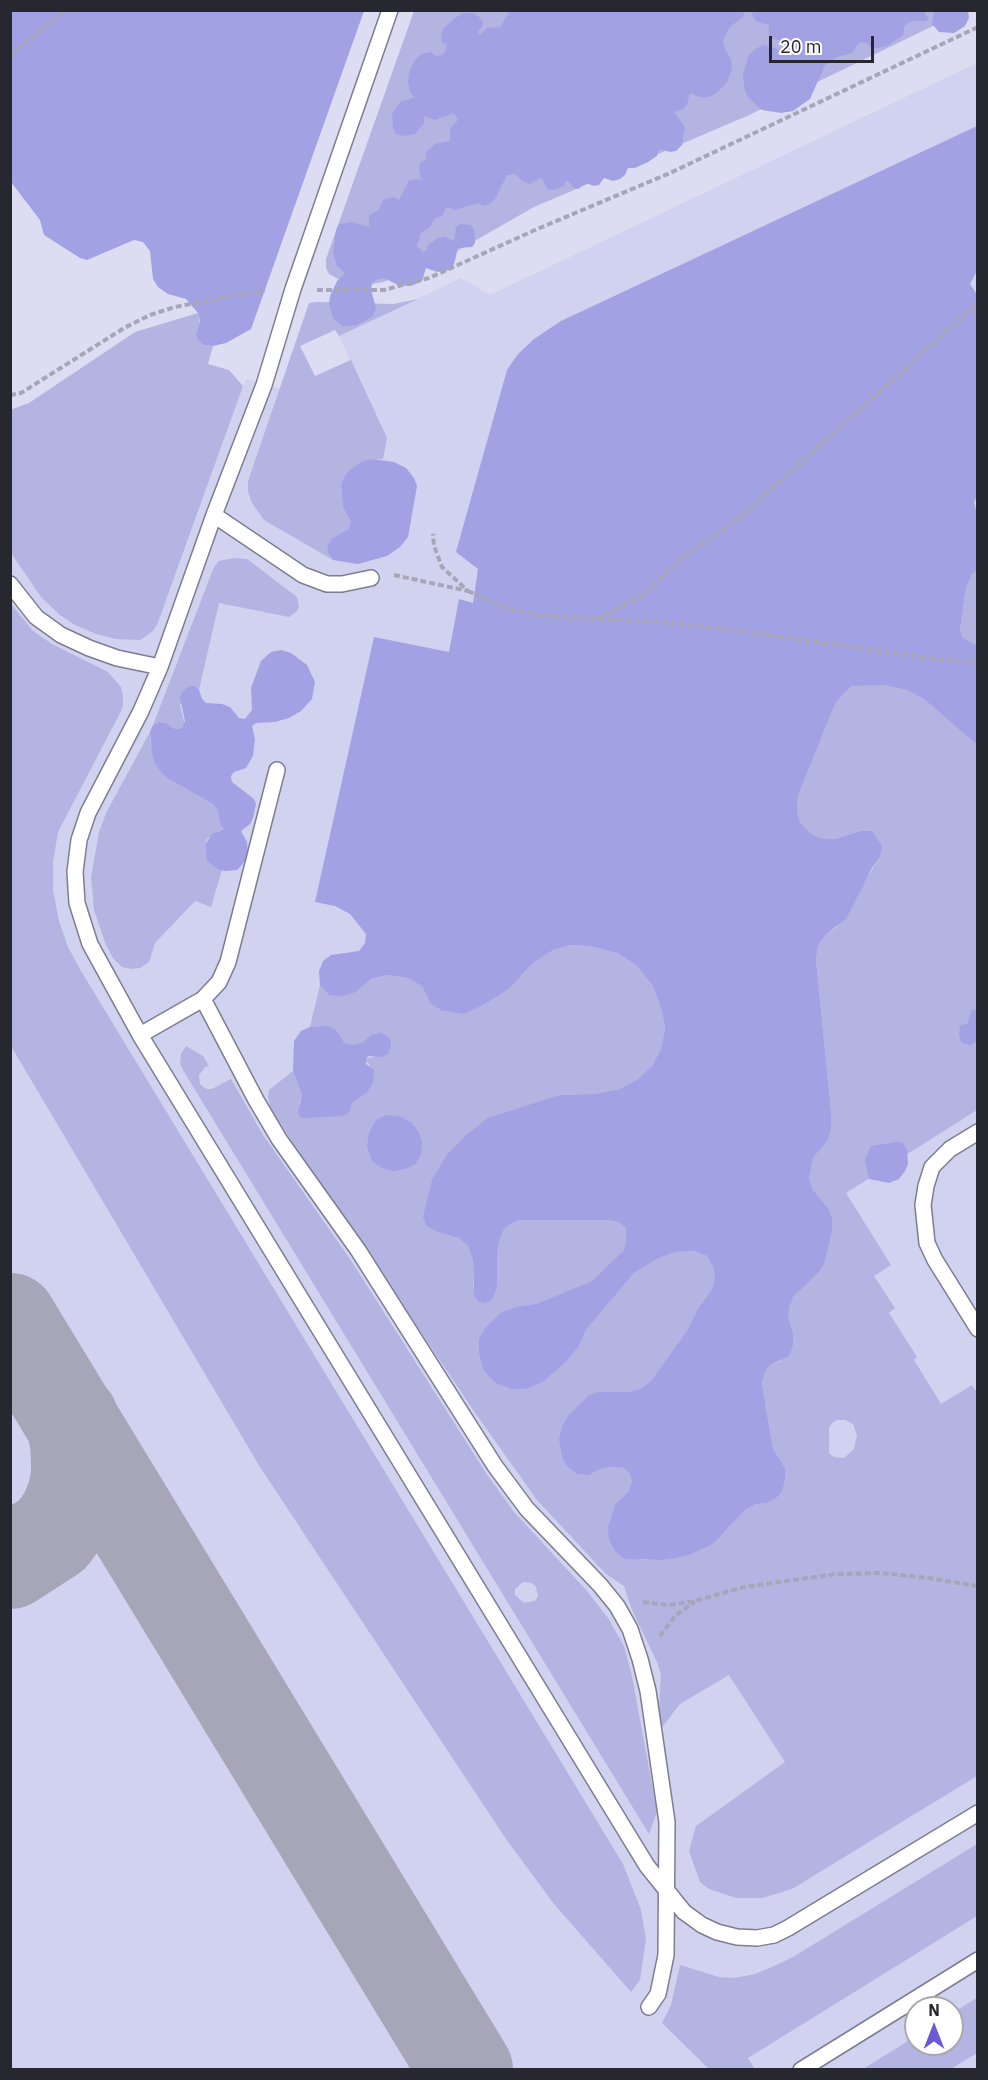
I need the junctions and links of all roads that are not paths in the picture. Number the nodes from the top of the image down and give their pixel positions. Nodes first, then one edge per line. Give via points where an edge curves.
1 (390, 10) edge
2 (214, 515) junction
3 (371, 578) dead end
4 (10, 584) edge
5 (160, 667) junction
6 (277, 770) dead end
7 (202, 999) junction
8 (140, 1035) junction
9 (978, 1132) edge
10 (978, 1329) edge
11 (978, 1813) edge
12 (667, 1893) junction
13 (978, 1960) edge
14 (649, 2007) dead end
15 (801, 2070) edge

1 - 2 lane via 293,289 264,385
2 - 3 lane via 303,575 327,584
2 - 5 lane
4 - 5 lane via 36,617 61,635 117,658
5 - 8 lane via 88,813 75,872 76,903 90,944
6 - 7 lane via 228,962 219,982
7 - 8 lane
7 - 12 lane via 279,1139 358,1250 495,1466 527,1509 617,1605 630,1629 648,1691 666,1822
8 - 12 lane
9 - 10 lane via 950,1149 933,1167 923,1205 927,1243
11 - 12 lane via 774,1935 737,1937 717,1932 684,1912
12 - 14 lane via 666,1955 657,1994
13 - 15 lane

